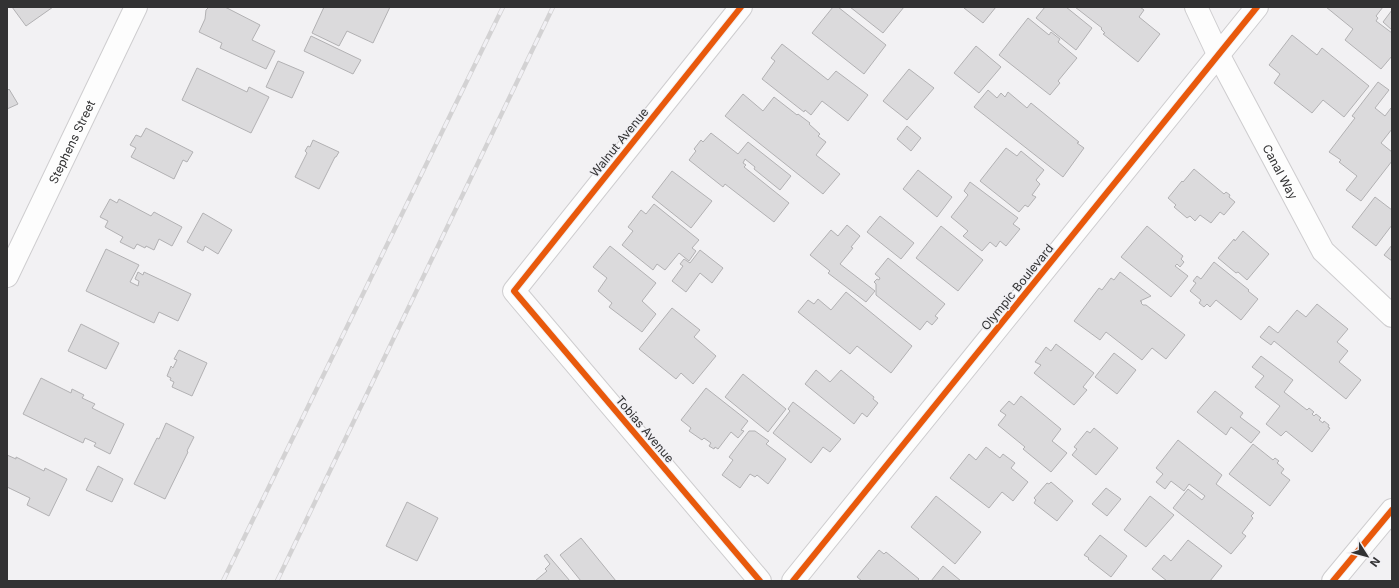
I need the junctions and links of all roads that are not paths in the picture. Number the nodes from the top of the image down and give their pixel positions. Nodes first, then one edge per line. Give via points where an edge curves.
1 (136, 7) edge
2 (741, 7) edge
3 (1196, 7) edge
4 (1257, 7) edge
5 (1219, 56) junction
6 (7, 276) edge
7 (514, 291) joint
8 (1392, 316) edge
9 (1392, 510) edge
10 (760, 581) edge
11 (793, 581) edge
12 (1333, 581) edge

1 - 6 street, Stephens Street
2 - 7 street, Walnut Avenue
3 - 5 street, Canal Way
4 - 5 street, Olympic Boulevard
5 - 8 street, Canal Way via 1323,251
5 - 11 street, Olympic Boulevard
7 - 10 street, Tobias Avenue
9 - 12 street

